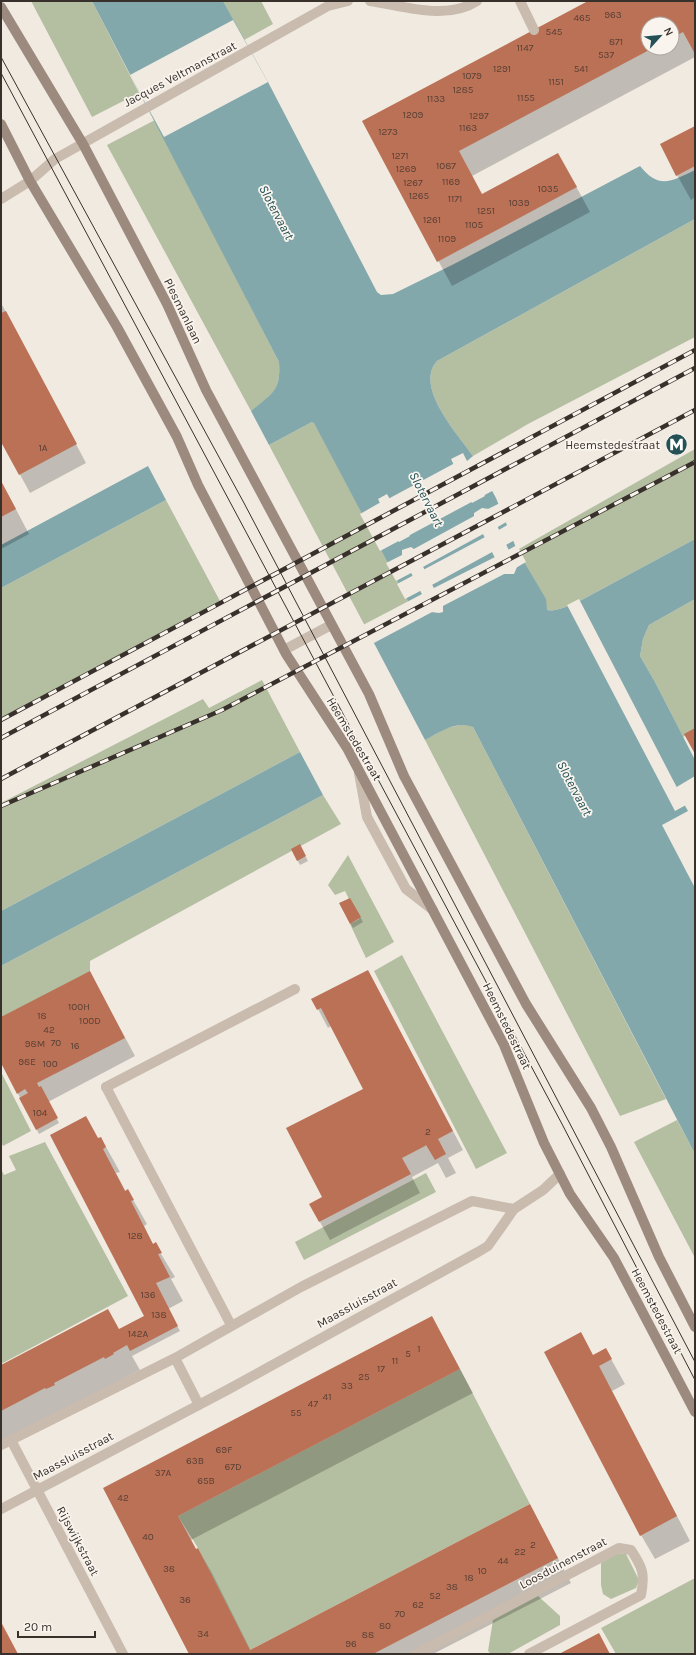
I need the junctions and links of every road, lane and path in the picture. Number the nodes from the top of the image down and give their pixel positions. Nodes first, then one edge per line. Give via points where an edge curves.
1 (348, 1) edge
2 (370, 1) edge
3 (477, 1) edge
4 (520, 1) edge
5 (1, 7) edge
6 (534, 30) dead end
7 (1, 124) edge
8 (83, 144) junction
9 (30, 181) junction
10 (1, 199) edge
11 (333, 628) junction
12 (285, 652) junction
13 (358, 769) junction
14 (433, 910) junction
15 (295, 989) dead end
16 (560, 1174) junction
17 (514, 1209) junction
18 (231, 1325) junction
19 (695, 1327) edge
20 (175, 1358) junction
21 (200, 1405) junction
22 (695, 1412) edge
23 (11, 1440) junction
24 (1, 1445) edge
25 (36, 1490) junction
26 (1, 1509) edge
27 (123, 1654) edge
28 (416, 1654) edge
29 (529, 1654) edge

1 - 8 street, Jacques Veltmanstraat via 328,6
2 - 3 street via 439,12 471,5
4 - 6 street
5 - 8 street, Plesmanlaan
7 - 9 street
8 - 9 street, Jacques Veltmanstraat via 55,159
8 - 11 street, Plesmanlaan via 167,304 206,390
9 - 10 street, Jacques Veltmanstraat
9 - 12 street via 117,327 177,437 198,485
11 - 12 street
11 - 19 street via 369,694 404,776 526,1004 591,1108 611,1147 659,1257
12 - 13 street, Heemstedestraat
13 - 14 street, Heemstedestraat
13 - 14 street via 370,823 406,890
14 - 16 street, Heemstedestraat via 504,1045 544,1143
15 - 18 street via 106,1087
16 - 17 street, Maassluisstraat via 543,1190
16 - 22 street, Heemstedestraat via 570,1194 614,1258
17 - 18 street via 472,1201
17 - 21 street, Maassluisstraat via 488,1246
18 - 20 street
20 - 21 street
20 - 23 street
21 - 25 street, Maassluisstraat
23 - 24 street
23 - 25 street, Rijswijkstraat
25 - 26 street, Maassluisstraat
25 - 27 street, Rijswijkstraat
28 - 29 street, Loosduinenstraat via 619,1548 631,1550 641,1565 644,1579 641,1595

